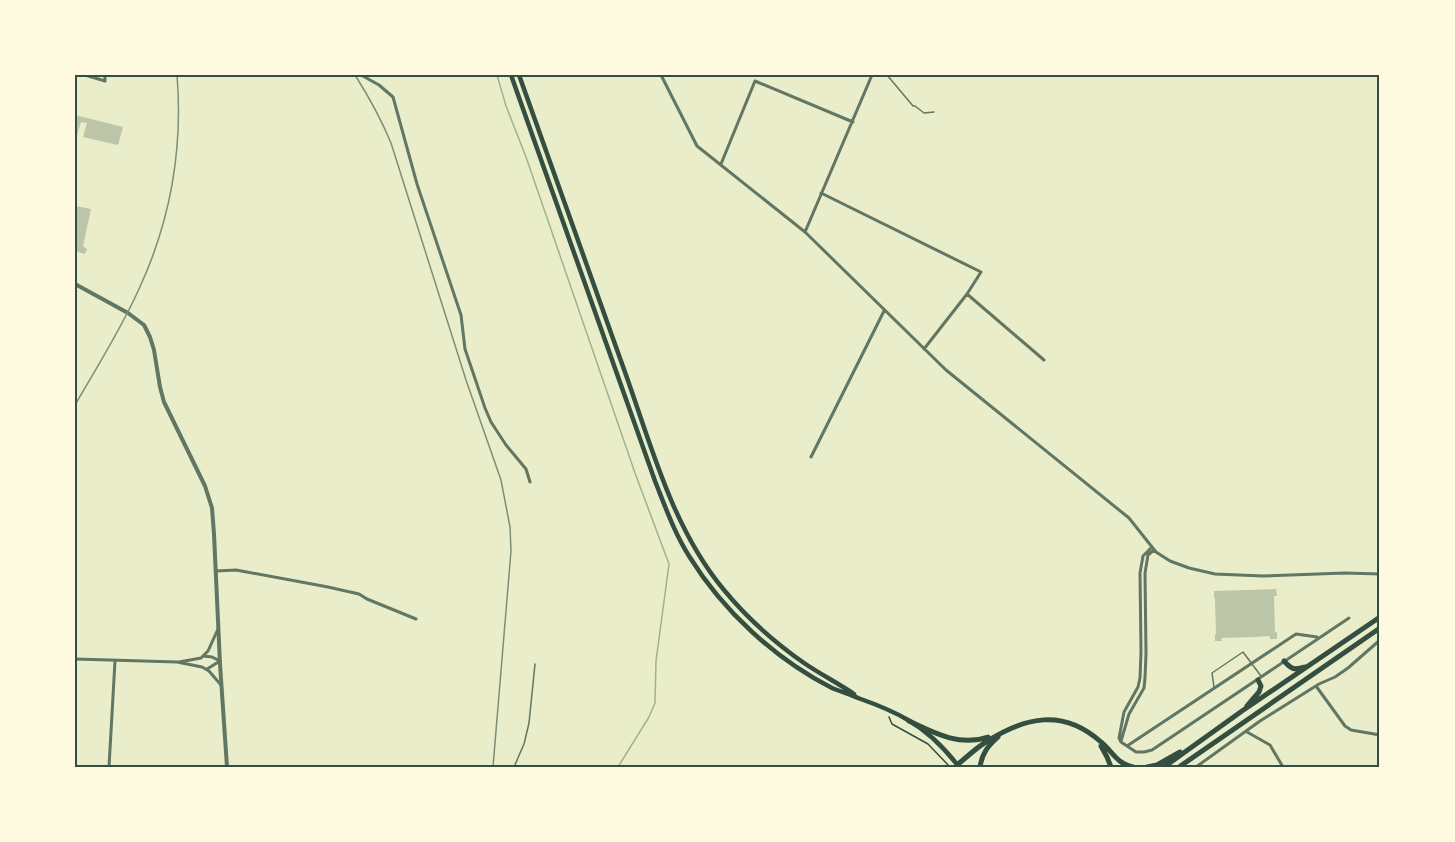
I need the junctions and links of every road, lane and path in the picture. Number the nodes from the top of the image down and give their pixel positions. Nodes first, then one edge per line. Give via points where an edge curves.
1 (85, 75) edge
2 (105, 75) edge
3 (361, 75) edge
4 (511, 75) edge
5 (519, 75) edge
6 (661, 75) edge
7 (872, 75) edge
8 (887, 75) edge
9 (934, 112) dead end
10 (852, 122) junction
11 (720, 165) junction
12 (821, 193) junction
13 (805, 232) junction
14 (75, 284) edge
15 (967, 294) junction
16 (884, 310) junction
17 (924, 349) junction
18 (1044, 360) dead end
19 (811, 456) dead end
20 (530, 482) dead end
21 (1153, 548) junction
22 (216, 571) junction
23 (1380, 574) edge
24 (1380, 617) edge
25 (1348, 618) dead end
26 (416, 619) dead end
27 (219, 628) junction
28 (1380, 628) edge
29 (1319, 638) junction
30 (1380, 640) edge
31 (203, 656) junction
32 (75, 659) edge
33 (116, 660) junction
34 (220, 661) junction
35 (177, 662) junction
36 (1284, 662) junction
37 (535, 664) dead end
38 (1252, 664) junction
39 (1309, 666) junction
40 (206, 669) junction
41 (1260, 679) junction
42 (1316, 686) junction
43 (222, 687) junction
44 (1215, 688) junction
45 (859, 698) junction
46 (887, 710) junction
47 (1242, 711) junction
48 (909, 721) junction
49 (1217, 729) junction
50 (1246, 731) junction
51 (1004, 732) junction
52 (1380, 735) edge
53 (1095, 738) junction
54 (1127, 746) junction
55 (958, 766) edge
56 (108, 767) edge
57 (227, 767) edge
58 (514, 767) edge
59 (950, 767) edge
60 (980, 767) edge
61 (1111, 767) edge
62 (1133, 767) edge
63 (1147, 767) edge
64 (1164, 767) edge
65 (1179, 767) edge
66 (1196, 767) edge
67 (1282, 767) edge

1 - 2 street via 105,81
3 - 20 street via 393,97 461,315 465,349 485,408 501,438 526,469
4 - 45 main road via 655,481 689,556 743,625 793,665
5 - 45 main road via 652,449 678,517 696,551 745,614 771,639
6 - 11 street via 697,146
7 - 10 street
8 - 9 lane via 913,106 924,113
10 - 11 street via 755,81
10 - 12 street
11 - 13 street
12 - 13 street
12 - 15 street via 981,272
13 - 16 street
14 - 22 street via 128,313 144,325 150,337 165,402 212,508
15 - 17 street
15 - 18 street
16 - 17 street
16 - 19 street
17 - 21 street via 1129,518
21 - 23 street via 1170,561 1215,574
21 - 54 street via 1145,573 1144,688 1129,714 1121,742
22 - 26 street via 236,570 349,591
22 - 27 street
24 - 39 highway
25 - 29 street
27 - 31 street
27 - 34 street
28 - 65 highway
29 - 36 street
29 - 38 street via 1296,634
30 - 42 street via 1348,668
31 - 34 street
31 - 35 street
32 - 33 street
33 - 35 street
33 - 56 street
34 - 40 street
34 - 43 street
35 - 40 street
36 - 39 highway via 1295,669
36 - 41 street
37 - 58 lane via 529,723
38 - 41 lane
38 - 44 street
38 - 44 lane via 1243,652 1212,673
39 - 47 highway
40 - 43 street
41 - 47 highway via 1259,692
41 - 54 street via 1152,750 1136,752
42 - 50 street
42 - 52 street via 1345,726
43 - 57 street
44 - 54 street
45 - 46 main road
46 - 48 main road
46 - 59 path via 892,724 928,744
47 - 49 highway
48 - 51 highway via 966,741
48 - 55 main road via 942,747
49 - 63 highway via 1167,760
49 - 64 highway
50 - 66 street
50 - 67 street via 1269,745
51 - 53 highway via 1032,720 1053,720 1077,726
51 - 55 highway
51 - 60 highway via 985,750
53 - 61 highway
53 - 62 highway via 1112,756

